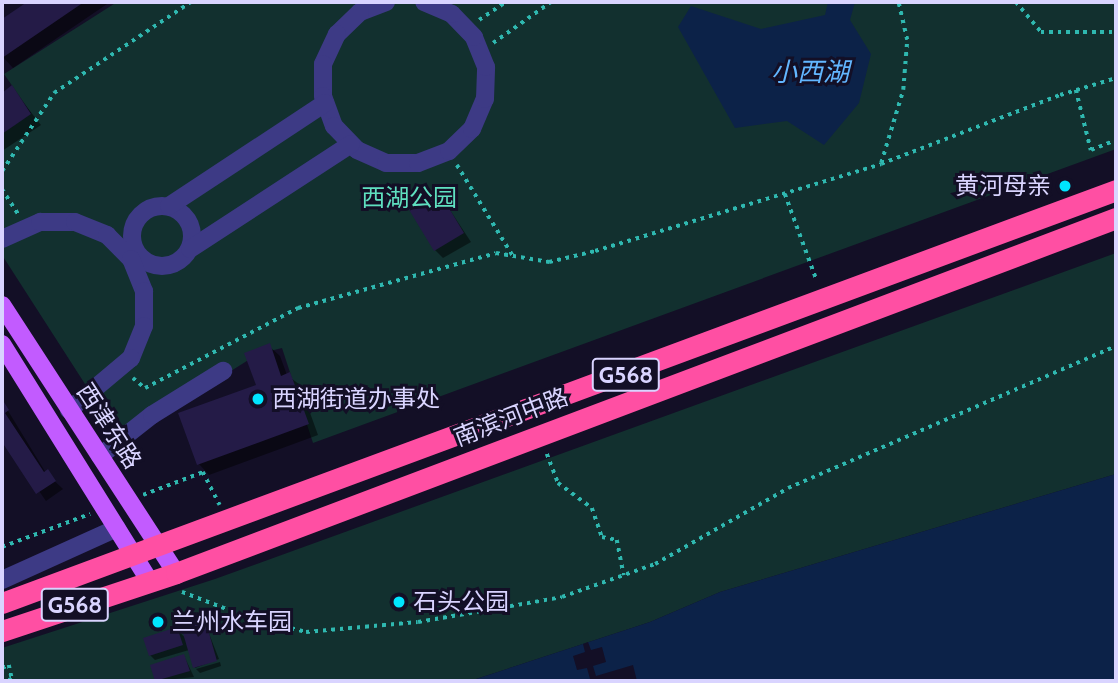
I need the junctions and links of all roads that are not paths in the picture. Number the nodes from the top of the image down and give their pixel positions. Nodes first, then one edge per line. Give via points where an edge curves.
1 (386, 2) edge
2 (424, 2) edge
3 (325, 103) junction
4 (351, 144) junction
5 (1116, 190) edge
6 (169, 206) junction
7 (1116, 218) edge
8 (2, 239) edge
9 (190, 249) junction
10 (134, 256) junction
11 (2, 305) edge
12 (2, 344) edge
13 (223, 371) dead end
14 (69, 410) junction
15 (100, 456) junction
16 (117, 528) junction
17 (158, 546) junction
18 (133, 554) junction
19 (176, 573) junction
20 (2, 580) edge
21 (149, 580) junction
22 (2, 603) edge
23 (2, 631) edge

1 - 3 street via 360,12 337,34 323,64
2 - 4 street via 452,14 480,51 486,67 485,99 472,129 449,151 418,163 386,163
3 - 4 street via 334,126
3 - 6 street
4 - 9 street
5 - 17 highway, 南滨河中路 / G568
6 - 9 street via 188,219 193,230
6 - 10 street via 146,210 137,219 132,230
7 - 19 highway, 南滨河中路 / G568
8 - 10 street via 40,222 75,222 107,235
9 - 10 street via 168,266
10 - 14 street via 144,291 144,326 131,358
11 - 14 main road, 西津东路
12 - 16 main road, 西津东路
13 - 15 street via 152,415
14 - 15 main road, 西津东路
15 - 17 main road, 西津东路
16 - 18 main road, 西津东路
16 - 20 street
17 - 18 highway, 南滨河中路 / G568
17 - 19 main road, 西津东路
18 - 21 main road, 西津东路
18 - 22 highway, 南滨河中路 / G568
19 - 21 highway, 南滨河中路 / G568
21 - 23 highway, 南滨河中路 / G568

